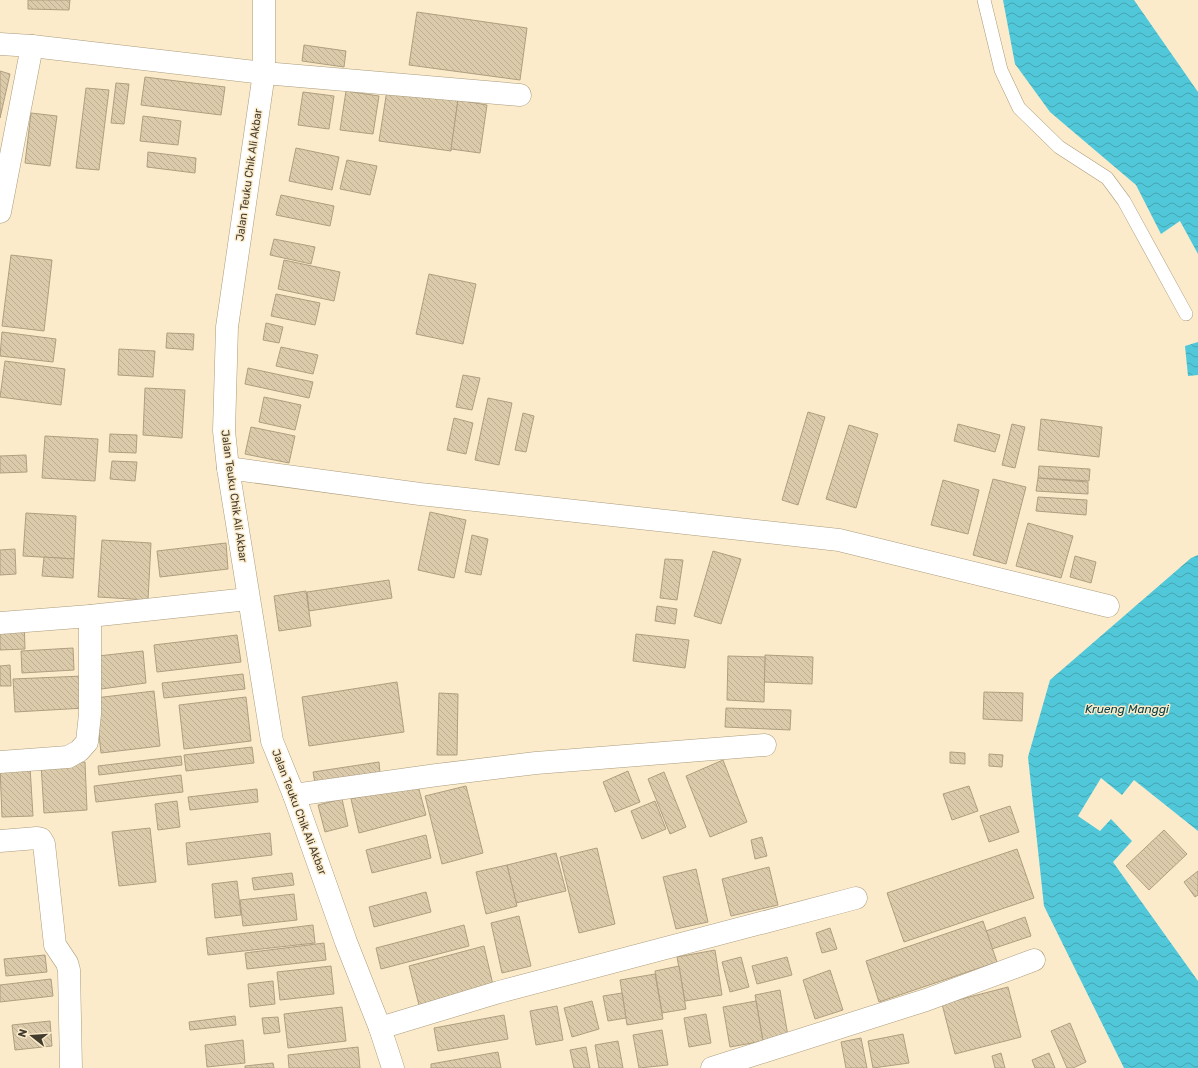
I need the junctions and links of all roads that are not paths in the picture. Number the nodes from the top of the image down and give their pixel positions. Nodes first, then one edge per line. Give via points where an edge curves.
1 (264, 0) edge
2 (984, 0) edge
3 (0, 44) edge
4 (32, 46) junction
5 (264, 73) junction
6 (520, 95) dead end
7 (0, 212) edge
8 (1186, 314) dead end
9 (228, 468) junction
10 (248, 599) junction
11 (1108, 606) dead end
12 (90, 616) junction
13 (0, 623) edge
14 (765, 745) dead end
15 (0, 762) edge
16 (294, 795) junction
17 (0, 841) edge
18 (856, 898) dead end
19 (1034, 960) dead end
20 (380, 1028) junction
21 (71, 1068) edge
22 (393, 1068) edge
23 (712, 1068) edge

1 - 5 street, Jalan Teuku Chik Ali Akbar
2 - 8 lane via 1001,70 1019,108 1059,148 1106,178 1124,201
3 - 4 street
4 - 5 street
4 - 7 street
5 - 6 street
5 - 9 street, Jalan Teuku Chik Ali Akbar via 227,327 224,431
9 - 10 street, Jalan Teuku Chik Ali Akbar
9 - 11 street via 420,494 839,540
10 - 12 street
10 - 16 street, Jalan Teuku Chik Ali Akbar via 272,741
12 - 13 street
12 - 15 street via 90,714 86,742 79,751 68,757
14 - 16 street via 529,764
16 - 20 street, Jalan Teuku Chik Ali Akbar via 346,942
17 - 21 street via 37,838 44,844 55,945 69,970
18 - 20 street via 499,992
19 - 23 street via 926,1000
20 - 22 street, Jalan Teuku Chik Ali Akbar

